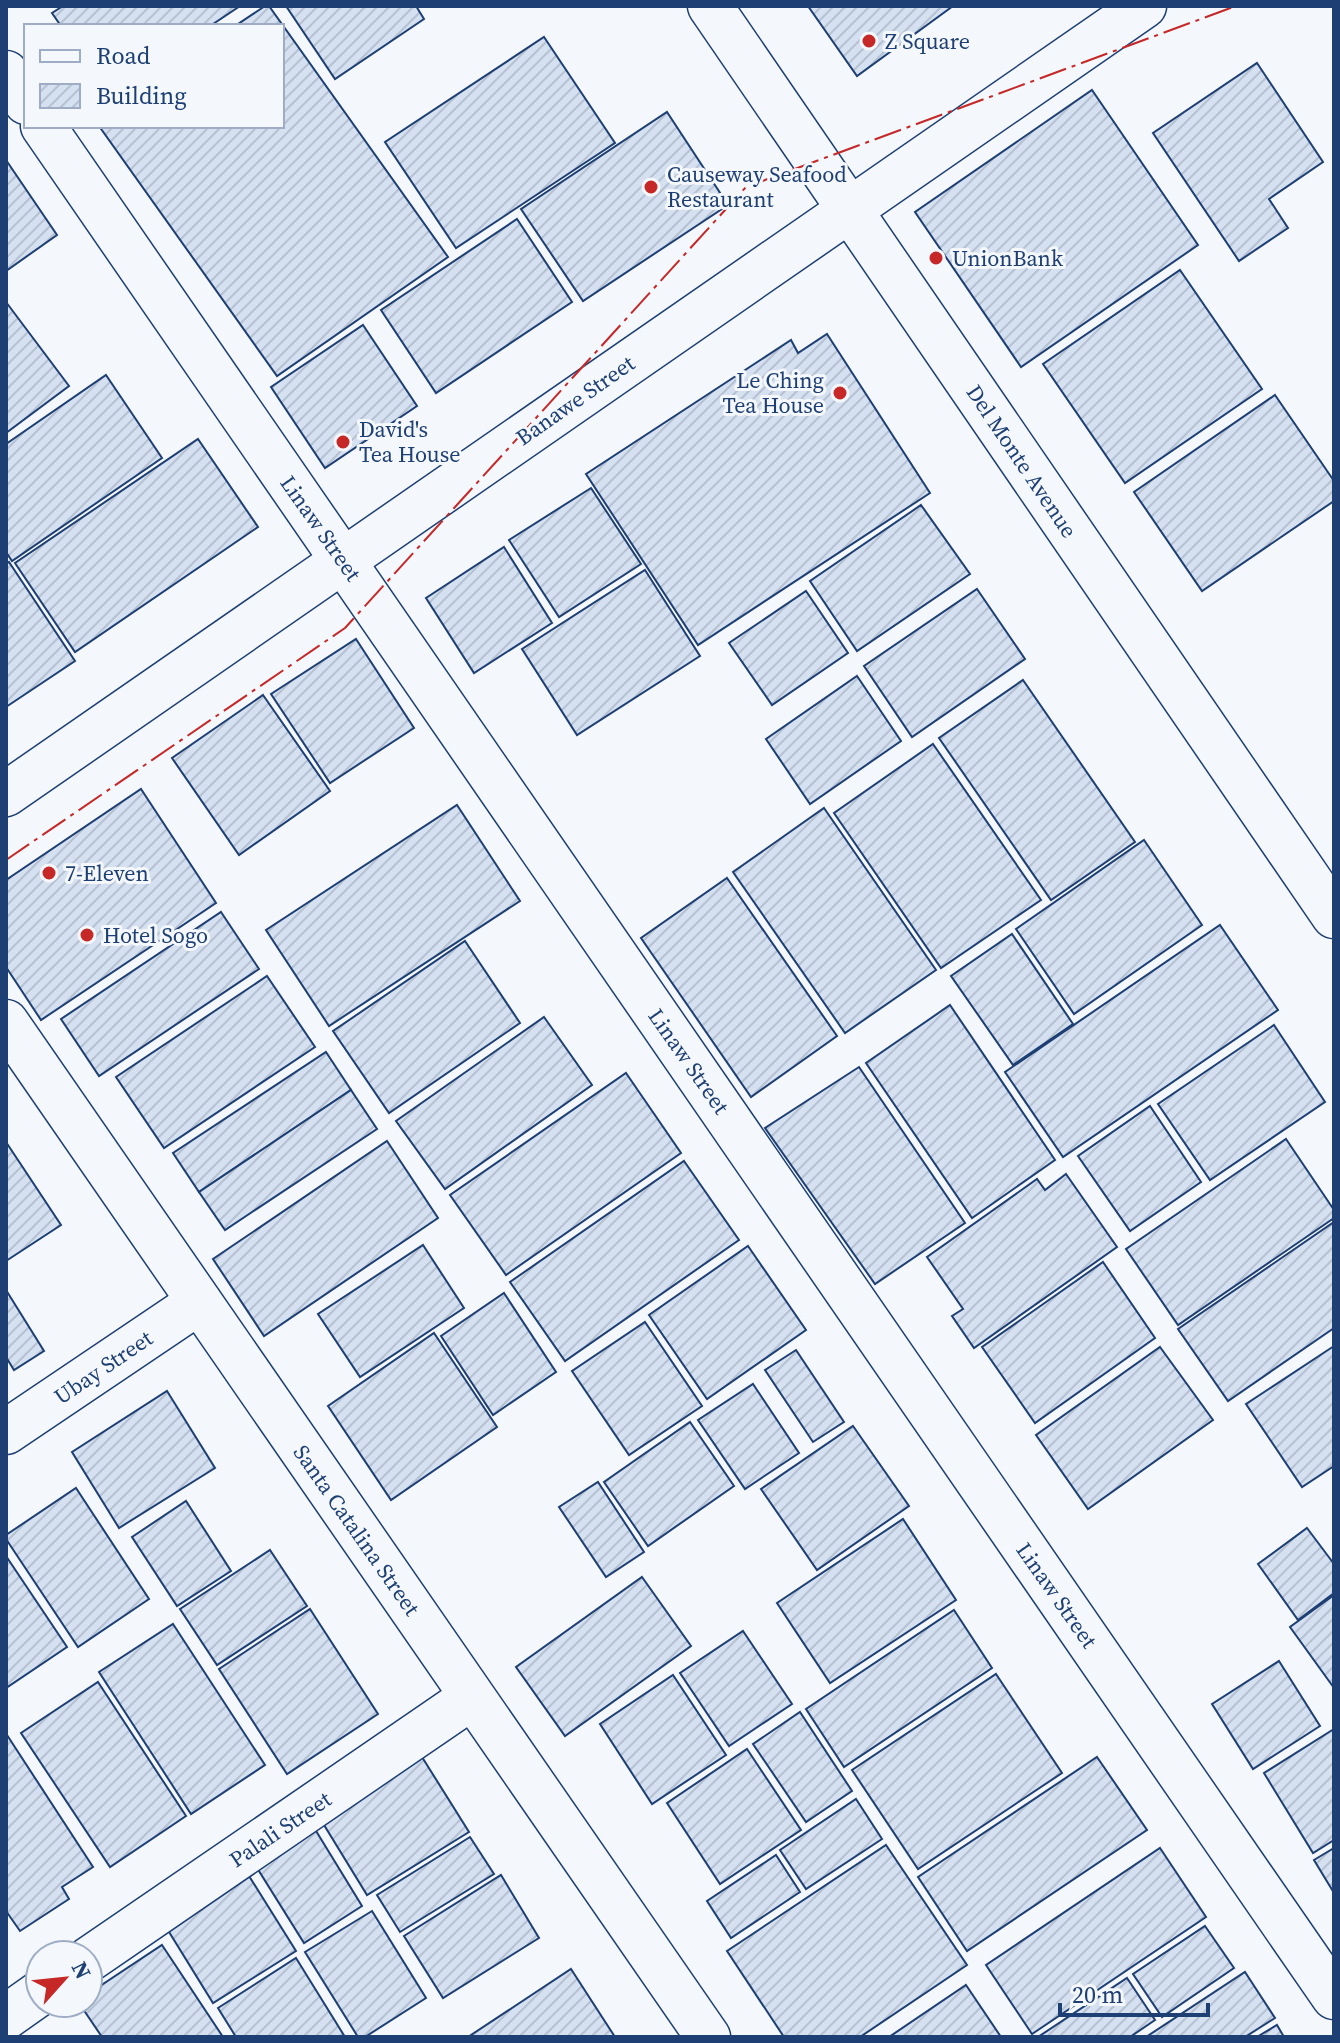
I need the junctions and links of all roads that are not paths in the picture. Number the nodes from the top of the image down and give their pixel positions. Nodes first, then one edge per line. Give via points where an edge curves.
1 (710, 6) edge
2 (1144, 6) edge
3 (6, 73) edge
4 (24, 99) edge
5 (44, 128) edge
6 (851, 210) junction
7 (343, 560) junction
8 (6, 794) edge
9 (1334, 916) edge
10 (6, 1022) edge
11 (199, 1302) junction
12 (6, 1432) edge
13 (472, 1697) junction
14 (104, 1949) edge
15 (1334, 1997) edge
16 (24, 2004) edge
17 (6, 2017) edge
18 (708, 2037) edge

1 - 6 street, Del Monte Avenue
2 - 6 street, Banawe Street
3 - 4 street
5 - 7 street, Linaw Street
6 - 7 street, Banawe Street
6 - 9 street, Del Monte Avenue
7 - 8 street, Banawe Street
7 - 15 street, Linaw Street
10 - 11 street, Santa Catalina Street
11 - 12 street, Ubay Street
11 - 13 street, Santa Catalina Street
13 - 14 street, Palali Street
13 - 18 street, Santa Catalina Street
16 - 17 street

